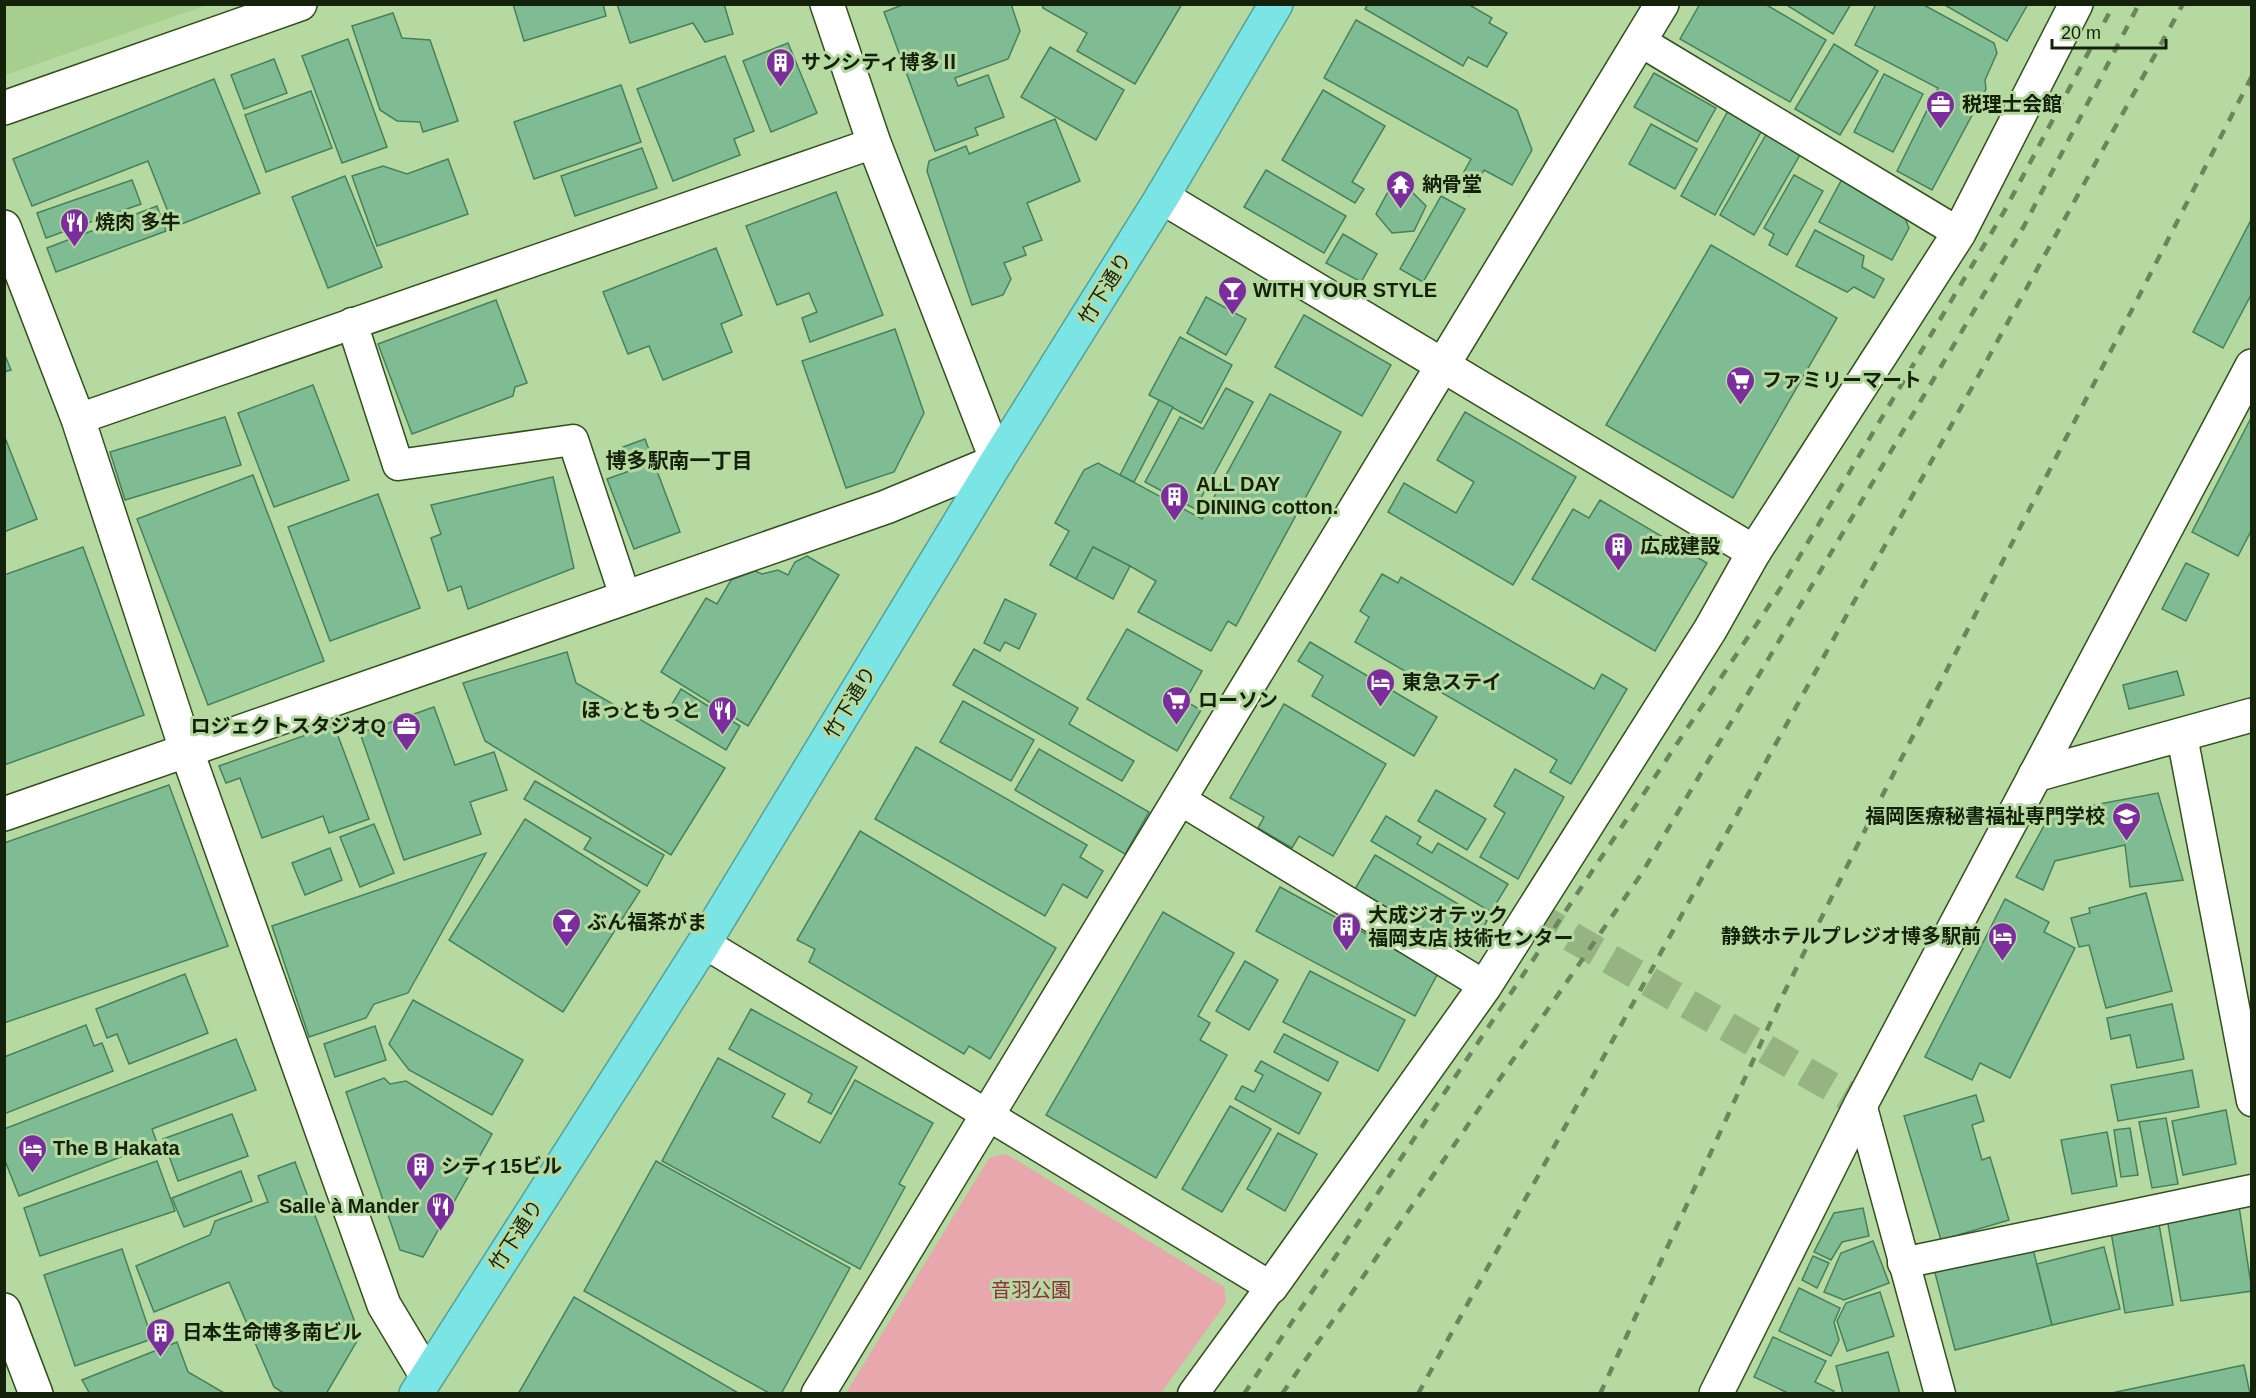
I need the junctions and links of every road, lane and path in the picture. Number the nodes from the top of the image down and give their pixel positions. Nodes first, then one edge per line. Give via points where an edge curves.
1 (300, 4) edge
2 (827, 4) edge
3 (1276, 4) edge
4 (1662, 4) edge
5 (2076, 4) edge
6 (1640, 41) junction
7 (4, 108) edge
8 (874, 143) junction
9 (1162, 197) junction
10 (4, 227) edge
11 (1959, 233) junction
12 (352, 323) junction
13 (1443, 364) junction
14 (2252, 366) edge
15 (78, 419) junction
16 (997, 461) junction
17 (1754, 552) junction
18 (625, 596) junction
19 (2252, 714) edge
20 (2182, 736) junction
21 (186, 749) junction
22 (2035, 775) junction
23 (1179, 799) junction
24 (4, 814) edge
25 (704, 943) junction
26 (1485, 986) junction
27 (2252, 1101) edge
28 (1861, 1104) junction
29 (989, 1115) junction
30 (2252, 1190) edge
31 (1903, 1263) junction
32 (1271, 1287) junction
33 (4, 1310) edge
34 (421, 1384) edge
35 (36, 1394) edge
36 (819, 1394) edge
37 (1193, 1394) edge
38 (1716, 1394) edge
39 (1940, 1394) edge

1 - 7 street
2 - 8 street
3 - 9 highway, 竹下通り
4 - 6 street
5 - 11 street
6 - 11 street
6 - 13 street
8 - 12 street
8 - 16 street
9 - 13 street
9 - 16 highway, 竹下通り
10 - 15 street
11 - 17 street
12 - 15 street
12 - 18 street via 398,465 573,440
13 - 17 street
13 - 23 street
14 - 22 street
15 - 21 street
16 - 18 street via 886,507
16 - 25 highway, 竹下通り
17 - 26 street via 1710,630
18 - 21 street
19 - 20 street
20 - 22 street
20 - 27 street
21 - 24 street
21 - 34 street via 384,1305
22 - 28 street
23 - 26 street
23 - 29 street
25 - 29 street
25 - 34 highway, 竹下通り
26 - 32 street
28 - 31 street
28 - 38 street
29 - 32 street
29 - 36 street
30 - 31 street
31 - 39 street
32 - 37 street
33 - 35 street

